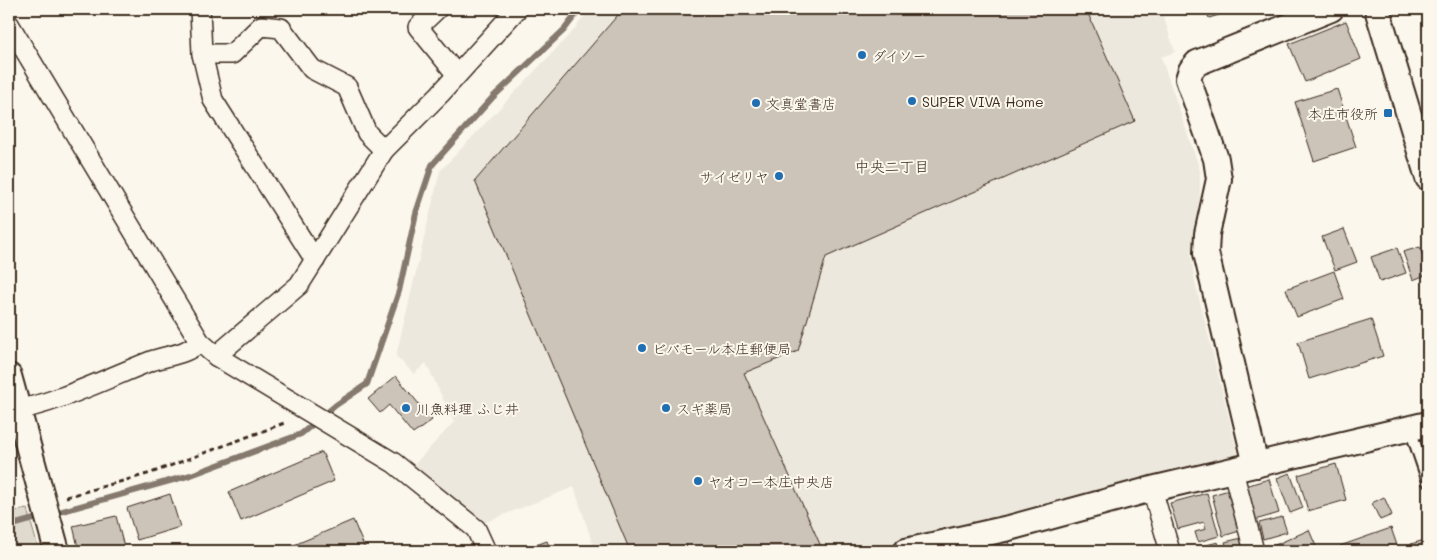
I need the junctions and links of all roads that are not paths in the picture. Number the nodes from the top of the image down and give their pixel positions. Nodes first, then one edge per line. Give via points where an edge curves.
1 (200, 9) edge
2 (437, 9) edge
3 (517, 9) edge
4 (1331, 9) edge
5 (1377, 9) edge
6 (9, 24) edge
7 (202, 54) junction
8 (457, 75) junction
9 (384, 150) junction
10 (1426, 164) edge
11 (315, 260) junction
12 (200, 342) junction
13 (216, 356) junction
14 (9, 376) edge
15 (13, 410) edge
16 (1419, 427) edge
17 (1256, 465) junction
18 (1232, 471) junction
19 (1428, 482) edge
20 (1152, 489) junction
21 (57, 551) edge
22 (486, 551) edge
23 (906, 551) edge
24 (1170, 551) edge
25 (1254, 551) edge

1 - 7 street
2 - 8 street via 418,27
3 - 8 street
4 - 17 street via 1197,63 1190,70 1188,79 1216,158 1219,179 1206,253
5 - 10 street
6 - 12 street
7 - 9 street via 232,54 261,26 282,28 312,69 347,87 367,133
7 - 11 street via 213,100
8 - 9 street
9 - 11 street
11 - 13 street via 299,285
12 - 13 street
12 - 15 street via 182,354 154,360 37,405
13 - 22 street via 394,463 476,529
14 - 15 street
15 - 21 street
16 - 17 street
16 - 19 lane
17 - 18 street
18 - 20 street
18 - 25 street
20 - 23 street via 1009,528
20 - 24 street

